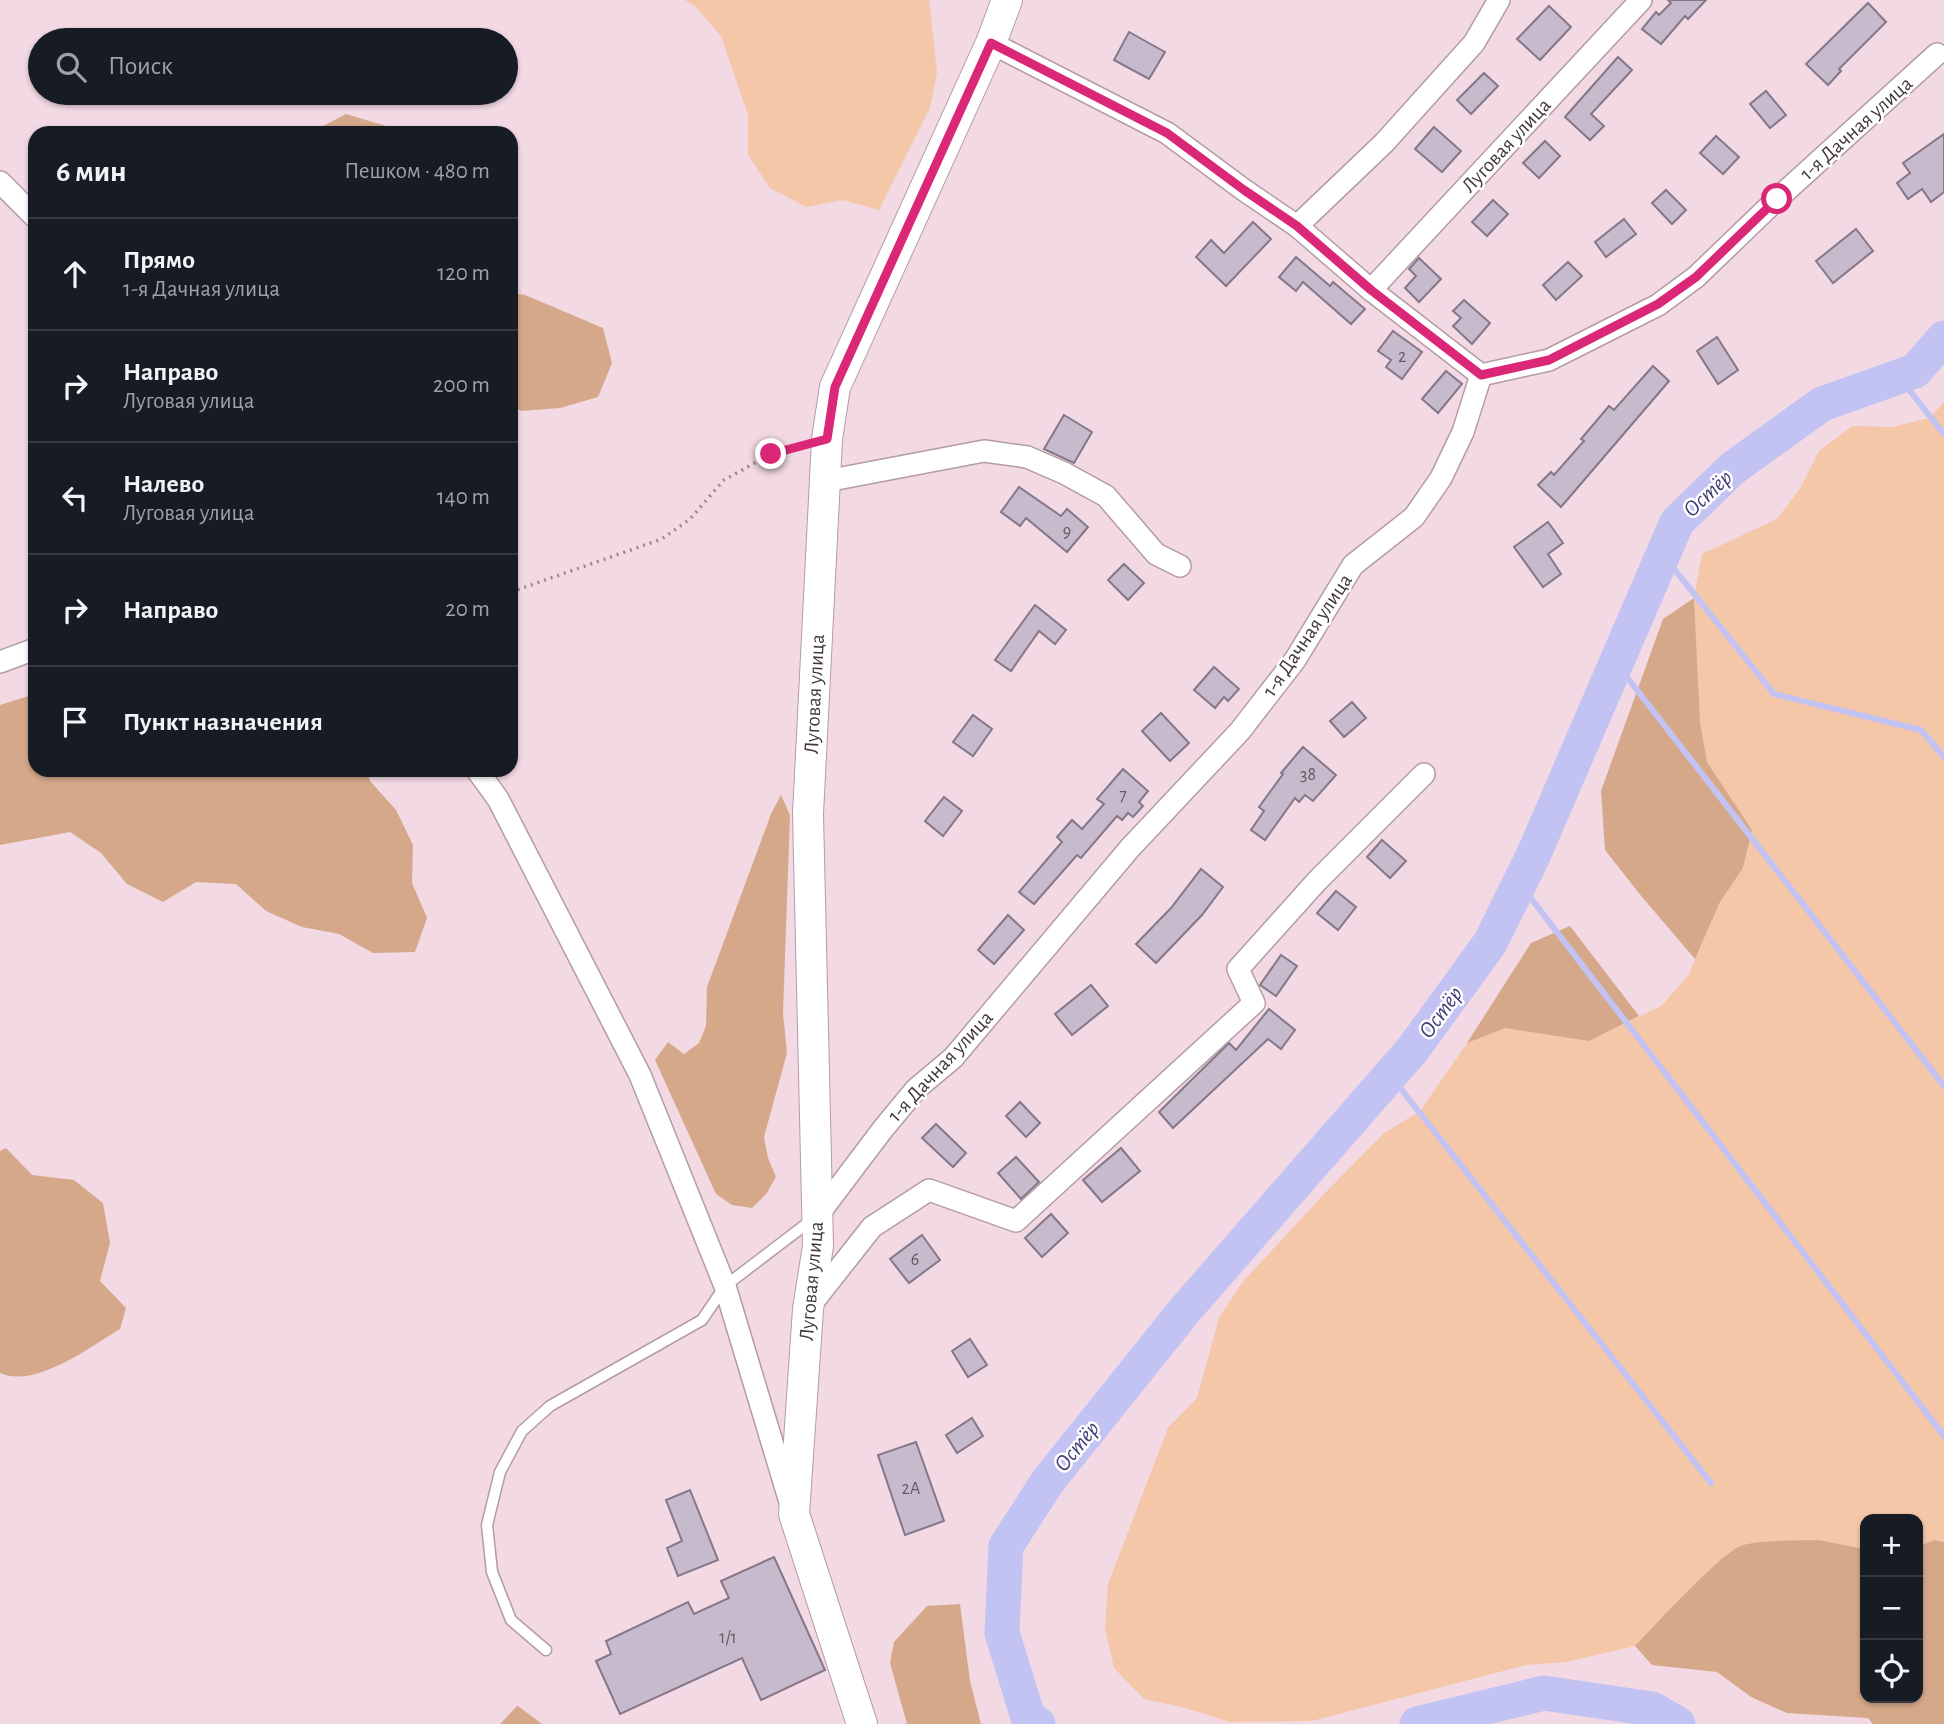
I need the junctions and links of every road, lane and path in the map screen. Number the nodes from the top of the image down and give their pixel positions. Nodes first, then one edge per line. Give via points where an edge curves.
1 (1007, 0) edge
2 (1499, 0) edge
3 (1641, 0) edge
4 (991, 43) junction
5 (1937, 54) dead end
6 (0, 182) edge
7 (28, 210) edge
8 (1297, 226) junction
9 (1371, 290) junction
10 (1481, 375) junction
11 (827, 439) junction
12 (826, 481) junction
13 (1180, 566) dead end
14 (518, 590) edge
15 (28, 652) edge
16 (0, 662) edge
17 (1424, 775) dead end
18 (482, 777) edge
19 (818, 1215) junction
20 (725, 1286) junction
21 (808, 1309) junction
22 (794, 1514) junction
23 (546, 1650) dead end
24 (862, 1724) edge

1 - 4 street, Луговая улица
2 - 8 street via 1474,43 1384,143
3 - 9 street, Луговая улица
4 - 8 street via 1167,133
4 - 11 street, Луговая улица via 835,387
5 - 10 street, 1-я Дачная улица via 1696,277 1658,304 1549,360
6 - 7 street
8 - 9 street
9 - 10 street
10 - 19 street, 1-я Дачная улица via 1463,432 1441,478 1414,517 1353,565 1295,660 1240,731 1130,848 953,1058 916,1089
11 - 12 street, Луговая улица
11 - 14 path via 771,454 724,481 690,519 662,539
12 - 13 street via 984,451 1027,457 1106,496 1156,554
12 - 19 street, Луговая улица via 808,814
15 - 16 street
17 - 21 street via 1317,881 1238,969 1254,1003 1016,1221 929,1190 872,1227
18 - 20 street via 498,799 640,1075
19 - 20 lane
19 - 21 street, Луговая улица
20 - 22 street
20 - 23 lane via 702,1320 550,1406 522,1431 500,1472 487,1525 492,1572 511,1620
21 - 22 street, Луговая улица
22 - 24 street, Луговая улица

